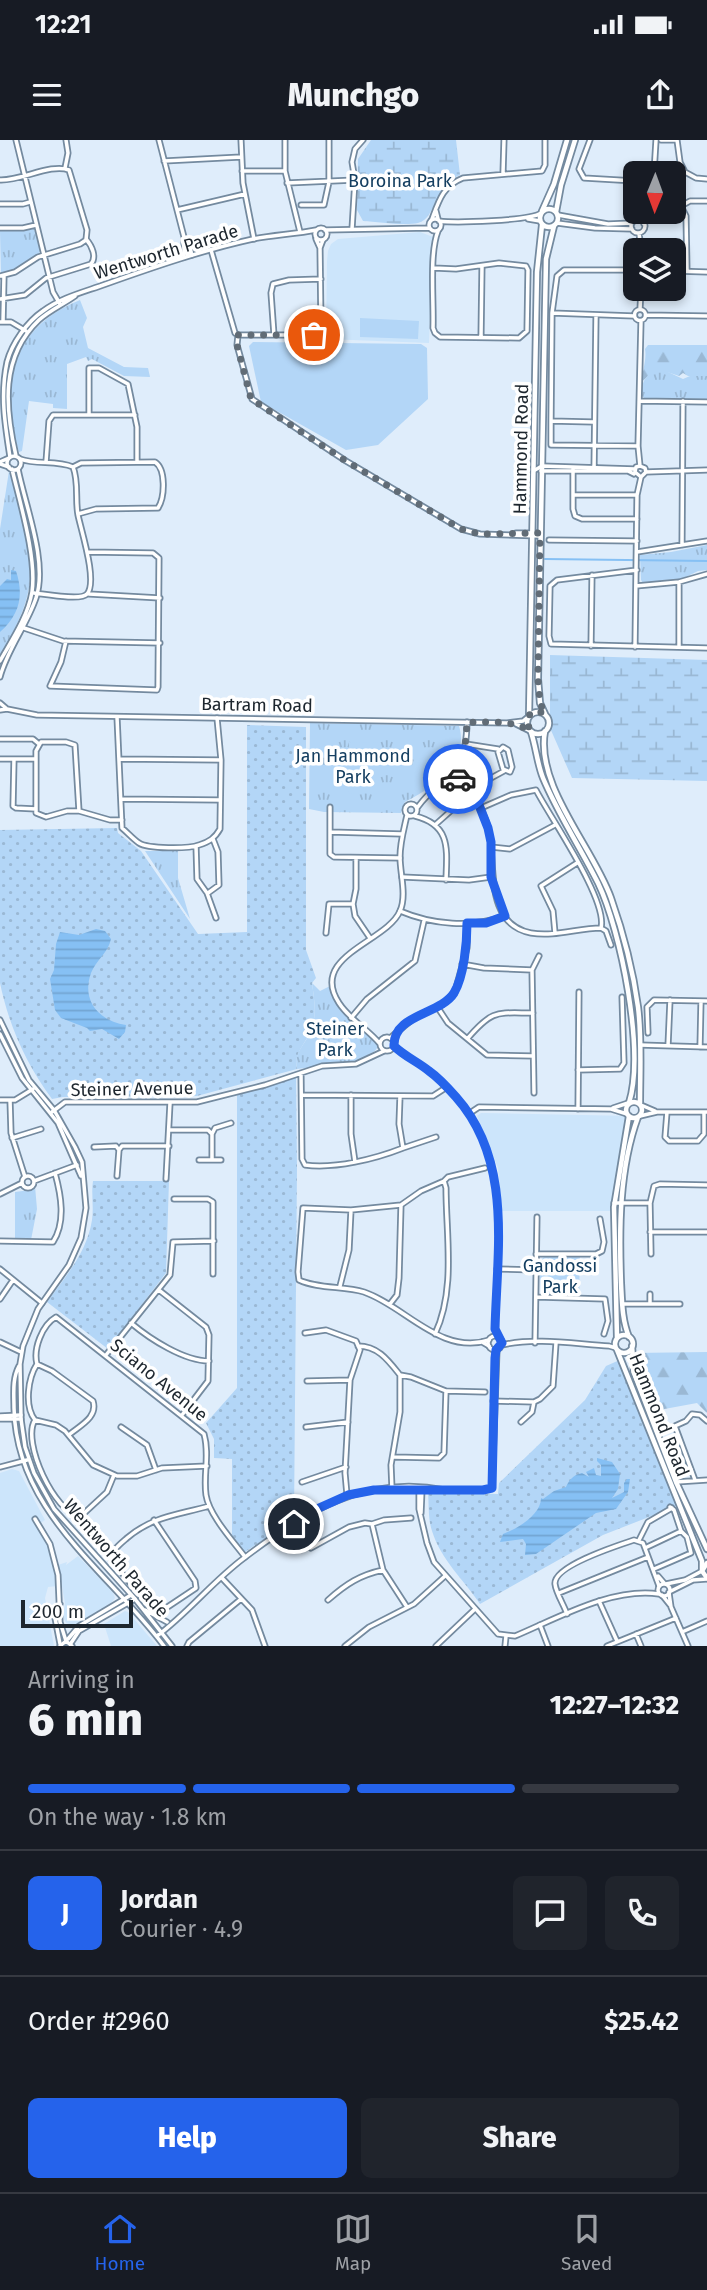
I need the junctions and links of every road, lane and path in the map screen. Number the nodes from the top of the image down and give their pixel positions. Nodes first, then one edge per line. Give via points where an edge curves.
1 (16, 140) edge
2 (65, 140) edge
3 (159, 140) edge
4 (241, 140) edge
5 (285, 140) edge
6 (329, 140) edge
7 (361, 140) edge
8 (503, 140) edge
9 (545, 140) edge
10 (567, 140) edge
11 (575, 140) edge
12 (590, 140) edge
13 (659, 140) edge
14 (677, 140) edge
15 (241, 157) junction
16 (164, 161) junction
17 (656, 161) edge
18 (680, 161) edge
19 (65, 168) junction
20 (242, 171) junction
21 (285, 171) junction
22 (503, 173) junction
23 (686, 173) edge
24 (24, 177) junction
25 (707, 179) edge
26 (0, 180) edge
27 (355, 180) junction
28 (623, 180) edge
29 (329, 182) junction
30 (287, 183) junction
31 (245, 194) junction
32 (707, 201) edge
33 (30, 202) junction
34 (686, 202) edge
35 (0, 204) edge
36 (301, 205) dead end
37 (436, 209) junction
38 (177, 210) junction
39 (541, 212) junction
40 (557, 214) junction
41 (686, 214) edge
42 (526, 219) junction
43 (439, 220) junction
44 (452, 223) junction
45 (541, 223) junction
46 (623, 224) edge
47 (632, 224) edge
48 (644, 224) edge
49 (36, 225) junction
50 (430, 225) junction
51 (555, 225) junction
52 (0, 228) edge
53 (352, 229) junction
54 (439, 229) junction
55 (632, 229) junction
56 (316, 230) junction
57 (326, 230) junction
58 (337, 231) junction
59 (302, 232) junction
60 (639, 233) junction
61 (184, 237) junction
62 (316, 238) junction
63 (325, 238) junction
64 (640, 238) edge
65 (86, 239) junction
66 (254, 239) junction
67 (435, 239) junction
68 (320, 248) junction
69 (211, 250) junction
70 (44, 254) junction
71 (192, 255) junction
72 (184, 257) junction
73 (482, 266) junction
74 (434, 268) junction
75 (623, 270) edge
76 (687, 271) joint
77 (707, 272) edge
78 (2, 276) edge
79 (50, 276) junction
80 (321, 279) junction
81 (2, 299) edge
82 (640, 301) edge
83 (59, 304) junction
84 (640, 309) junction
85 (552, 313) junction
86 (596, 315) junction
87 (646, 315) junction
88 (634, 316) junction
89 (707, 316) edge
90 (640, 321) junction
91 (1, 322) edge
92 (26, 331) junction
93 (238, 335) junction
94 (274, 335) junction
95 (481, 337) junction
96 (5, 370) edge
97 (639, 401) junction
98 (683, 401) junction
99 (707, 402) edge
100 (89, 414) junction
101 (135, 415) junction
102 (551, 421) junction
103 (593, 422) junction
104 (594, 445) junction
105 (638, 446) junction
106 (18, 457) junction
107 (9, 458) junction
108 (137, 462) junction
109 (0, 463) edge
110 (30, 463) junction
111 (46, 463) junction
112 (640, 466) junction
113 (19, 467) junction
114 (73, 467) junction
115 (10, 468) junction
116 (540, 469) junction
117 (573, 469) junction
118 (594, 469) junction
119 (681, 470) junction
120 (707, 470) edge
121 (635, 471) junction
122 (646, 472) junction
123 (641, 477) junction
124 (573, 495) junction
125 (637, 495) junction
126 (78, 514) junction
127 (637, 519) junction
128 (533, 534) junction
129 (540, 535) junction
130 (549, 540) dead end
131 (637, 541) junction
132 (707, 541) edge
133 (682, 545) junction
134 (88, 552) junction
135 (636, 555) junction
136 (636, 570) junction
137 (707, 574) edge
138 (592, 575) junction
139 (679, 582) junction
140 (636, 586) junction
141 (35, 593) junction
142 (88, 594) junction
143 (160, 598) junction
144 (21, 627) junction
145 (66, 642) junction
146 (160, 643) junction
147 (591, 646) junction
148 (635, 647) junction
149 (679, 647) junction
150 (707, 648) edge
151 (0, 661) edge
152 (1, 669) edge
153 (0, 677) edge
154 (0, 703) edge
155 (7, 709) junction
156 (0, 710) edge
157 (545, 714) junction
158 (528, 716) junction
159 (117, 717) junction
160 (217, 718) junction
161 (467, 722) junction
162 (508, 723) junction
163 (531, 731) junction
164 (545, 731) junction
165 (0, 738) edge
166 (39, 744) junction
167 (466, 744) junction
168 (499, 750) junction
169 (0, 759) edge
170 (14, 759) junction
171 (36, 759) junction
172 (119, 759) junction
173 (221, 760) junction
174 (504, 771) junction
175 (453, 774) junction
176 (470, 791) junction
177 (120, 799) junction
178 (220, 800) junction
179 (330, 807) dead end
180 (481, 808) junction
181 (36, 809) junction
182 (79, 811) junction
183 (413, 812) junction
184 (122, 820) junction
185 (435, 825) junction
186 (555, 825) junction
187 (330, 832) junction
188 (402, 834) junction
189 (213, 839) junction
190 (196, 846) junction
191 (491, 847) junction
192 (356, 858) junction
193 (400, 858) junction
194 (578, 862) junction
195 (402, 877) junction
196 (491, 877) junction
197 (446, 880) junction
198 (207, 893) junction
199 (353, 904) junction
200 (400, 911) junction
201 (505, 916) junction
202 (216, 918) dead end
203 (424, 921) junction
204 (467, 923) junction
205 (601, 928) junction
206 (326, 933) dead end
207 (555, 933) junction
208 (370, 938) junction
209 (611, 945) dead end
210 (539, 956) dead end
211 (462, 964) junction
212 (532, 970) junction
213 (579, 992) dead end
214 (622, 997) dead end
215 (670, 1000) junction
216 (701, 1001) junction
217 (707, 1001) edge
218 (438, 1007) junction
219 (533, 1013) junction
220 (351, 1018) junction
221 (0, 1020) edge
222 (648, 1033) dead end
223 (373, 1035) junction
224 (2, 1036) edge
225 (468, 1038) junction
226 (391, 1043) junction
227 (640, 1045) junction
228 (668, 1046) junction
229 (382, 1047) junction
230 (700, 1047) junction
231 (707, 1047) edge
232 (533, 1056) junction
233 (578, 1070) junction
234 (301, 1073) junction
235 (447, 1087) junction
236 (33, 1089) junction
237 (534, 1093) dead end
238 (302, 1095) junction
239 (351, 1095) junction
240 (400, 1096) junction
241 (0, 1100) edge
242 (10, 1100) junction
243 (170, 1102) junction
244 (629, 1103) junction
245 (640, 1104) junction
246 (578, 1109) junction
247 (611, 1109) junction
248 (52, 1112) junction
249 (657, 1112) junction
250 (667, 1112) junction
251 (706, 1112) edge
252 (470, 1113) junction
253 (628, 1115) junction
254 (639, 1116) junction
255 (231, 1123) dead end
256 (41, 1129) dead end
257 (169, 1130) junction
258 (212, 1134) junction
259 (436, 1137) dead end
260 (12, 1138) junction
261 (169, 1146) junction
262 (94, 1147) dead end
263 (403, 1148) junction
264 (119, 1150) junction
265 (200, 1160) dead end
266 (212, 1160) junction
267 (221, 1160) dead end
268 (355, 1162) junction
269 (77, 1165) junction
270 (485, 1168) dead end
271 (55, 1173) junction
272 (117, 1176) dead end
273 (25, 1177) junction
274 (166, 1179) dead end
275 (34, 1181) junction
276 (83, 1181) junction
277 (444, 1181) junction
278 (22, 1183) junction
279 (707, 1185) edge
280 (0, 1194) edge
281 (174, 1199) dead end
282 (614, 1203) junction
283 (621, 1203) junction
284 (650, 1203) junction
285 (401, 1205) junction
286 (351, 1210) junction
287 (537, 1217) dead end
288 (600, 1219) dead end
289 (650, 1232) junction
290 (707, 1232) edge
291 (0, 1241) edge
292 (214, 1241) junction
293 (536, 1254) junction
294 (651, 1254) dead end
295 (0, 1269) edge
296 (497, 1269) junction
297 (536, 1270) junction
298 (213, 1274) dead end
299 (13, 1280) junction
300 (340, 1286) junction
301 (159, 1290) junction
302 (650, 1294) dead end
303 (536, 1297) junction
304 (0, 1299) edge
305 (650, 1302) junction
306 (42, 1303) junction
307 (390, 1304) junction
308 (622, 1304) junction
309 (680, 1304) dead end
310 (130, 1323) junction
311 (495, 1329) junction
312 (305, 1333) dead end
313 (435, 1334) junction
314 (604, 1334) dead end
315 (629, 1337) junction
316 (490, 1338) junction
317 (617, 1339) junction
318 (500, 1341) junction
319 (0, 1342) edge
320 (482, 1342) junction
321 (536, 1343) junction
322 (556, 1343) junction
323 (601, 1345) junction
324 (358, 1346) junction
325 (632, 1346) junction
326 (493, 1348) junction
327 (617, 1349) junction
328 (22, 1352) junction
329 (106, 1355) junction
330 (209, 1362) junction
331 (20, 1364) junction
332 (37, 1364) junction
333 (400, 1375) junction
334 (350, 1380) junction
335 (307, 1381) dead end
336 (446, 1391) junction
337 (485, 1392) dead end
338 (493, 1401) junction
339 (534, 1402) junction
340 (182, 1415) junction
341 (0, 1417) edge
342 (21, 1417) junction
343 (14, 1418) junction
344 (35, 1420) junction
345 (707, 1421) edge
346 (348, 1422) junction
347 (521, 1422) dead end
348 (121, 1427) dead end
349 (306, 1427) dead end
350 (70, 1434) junction
351 (394, 1457) junction
352 (29, 1460) junction
353 (22, 1462) junction
354 (207, 1466) junction
355 (0, 1467) edge
356 (346, 1467) junction
357 (156, 1469) junction
358 (114, 1475) junction
359 (695, 1480) junction
360 (707, 1480) edge
361 (302, 1482) dead end
362 (676, 1482) junction
363 (392, 1489) junction
364 (421, 1489) junction
365 (348, 1495) junction
366 (209, 1506) junction
367 (411, 1518) dead end
368 (35, 1519) dead end
369 (154, 1520) junction
370 (372, 1524) junction
371 (681, 1531) junction
372 (639, 1540) junction
373 (311, 1548) dead end
374 (645, 1548) junction
375 (707, 1549) edge
376 (649, 1556) junction
377 (245, 1557) junction
378 (96, 1558) junction
379 (91, 1562) junction
380 (707, 1563) edge
381 (654, 1569) junction
382 (383, 1570) junction
383 (702, 1571) junction
384 (656, 1574) junction
385 (445, 1576) junction
386 (222, 1578) junction
387 (707, 1578) edge
388 (665, 1584) junction
389 (659, 1586) junction
390 (646, 1592) junction
391 (669, 1592) junction
392 (559, 1593) junction
393 (131, 1595) junction
394 (661, 1595) junction
395 (124, 1598) junction
396 (135, 1599) junction
397 (241, 1599) junction
398 (328, 1600) dead end
399 (599, 1601) junction
400 (129, 1603) junction
401 (60, 1604) junction
402 (407, 1607) junction
403 (671, 1607) junction
404 (143, 1609) junction
405 (475, 1609) junction
406 (567, 1614) junction
407 (176, 1618) junction
408 (676, 1618) junction
409 (707, 1621) edge
410 (60, 1622) junction
411 (167, 1622) junction
412 (540, 1625) junction
413 (74, 1630) junction
414 (161, 1630) junction
415 (682, 1632) junction
416 (155, 1634) junction
417 (636, 1634) junction
418 (506, 1636) junction
419 (617, 1641) junction
420 (69, 1643) edge
421 (60, 1645) edge
422 (440, 1645) edge
423 (164, 1646) edge
424 (172, 1646) edge
425 (187, 1646) edge
426 (265, 1646) edge
427 (345, 1646) edge
428 (505, 1646) edge
429 (548, 1646) edge
430 (607, 1646) edge
431 (641, 1646) edge
432 (688, 1646) edge

1 - 24 street
2 - 19 street
3 - 16 street
4 - 15 street
5 - 21 street
6 - 29 street
7 - 27 street via 353,153
8 - 22 street
9 - 22 street via 542,171
10 - 39 main road, Hammond Road
11 - 40 main road, Hammond Road
12 - 28 street via 579,169 584,178
13 - 14 street
13 - 17 street
14 - 18 street
15 - 16 street
15 - 20 street
16 - 38 street
19 - 24 street
19 - 65 street via 72,174
20 - 21 street
20 - 31 street
21 - 30 street
22 - 37 street via 454,181
23 - 25 street
24 - 26 street
24 - 33 street
27 - 29 street
27 - 53 street
29 - 30 street
29 - 36 street via 324,205
30 - 59 street
31 - 38 street
31 - 66 street
32 - 34 street
33 - 35 street
33 - 49 street
37 - 43 street
37 - 50 street
38 - 61 street
39 - 40 main road via 550,209
39 - 42 street
39 - 45 main road, Hammond Road
40 - 46 street
40 - 51 main road, Hammond Road
41 - 76 street
42 - 44 street
42 - 45 street
43 - 44 street
43 - 50 street
43 - 54 street
44 - 54 street
45 - 51 main road via 549,228
45 - 116 main road, Hammond Road via 537,272
47 - 55 street
48 - 60 street
49 - 52 street
49 - 70 street
50 - 53 street
50 - 54 street
50 - 67 street
51 - 55 street
51 - 116 main road, Hammond Road via 546,259
53 - 58 street
54 - 67 street
55 - 60 street
56 - 57 street, Wentworth Parade
56 - 59 street, Wentworth Parade
56 - 62 street
57 - 58 street
57 - 63 street
58 - 63 street
59 - 62 street, Wentworth Parade
59 - 66 street, Wentworth Parade
60 - 64 street
61 - 71 street
61 - 72 street
62 - 63 street, Wentworth Parade
62 - 68 street
63 - 68 street
65 - 70 street
65 - 79 street via 93,262
66 - 69 street, Wentworth Parade
67 - 74 street
68 - 80 street
69 - 71 street, Wentworth Parade
69 - 93 street via 232,330
70 - 78 street
70 - 79 street
71 - 72 street, Wentworth Parade
72 - 83 street, Wentworth Parade
73 - 74 street
73 - 95 street
73 - 95 street via 522,264 528,270 528,282 527,331 523,336
74 - 95 street via 435,333 440,337
75 - 85 street via 559,271
76 - 77 street
78 - 81 street
79 - 81 street via 25,295
79 - 83 street
80 - 94 street via 321,328 314,335
80 - 94 street via 273,284
81 - 91 street
82 - 84 street
83 - 92 street, Wentworth Parade
84 - 87 street
84 - 88 street
85 - 86 street
85 - 102 street
86 - 88 street
86 - 103 street
87 - 89 street
87 - 90 street
88 - 90 street
90 - 97 street
91 - 92 street
92 - 96 street, Wentworth Parade
93 - 94 street
93 - 128 street via 251,399 461,529 480,534
96 - 106 street, Wentworth Parade via 6,404
96 - 107 street, Wentworth Parade via 2,404
97 - 98 street
97 - 105 street
98 - 99 street
98 - 119 street
100 - 101 street
100 - 101 street via 89,368 99,368 128,384
100 - 111 street via 53,415
101 - 108 street
102 - 103 street
102 - 104 street via 551,445
103 - 104 street
104 - 105 street
104 - 118 street
105 - 112 street
106 - 107 street
106 - 110 street
106 - 113 street, Wentworth Parade
107 - 109 street
107 - 115 street, Wentworth Parade
108 - 114 street
108 - 126 street via 160,465 158,508 96,509
109 - 115 street
110 - 111 street
110 - 113 street
111 - 114 street
112 - 121 street
112 - 122 street
113 - 115 street
113 - 141 street, Wentworth Parade via 36,544 39,572
114 - 126 street
115 - 141 street, Wentworth Parade via 29,544
116 - 117 street
116 - 128 main road, Hammond Road
116 - 129 main road, Hammond Road
117 - 118 street
117 - 124 street
118 - 121 street
119 - 120 street
119 - 122 street
119 - 133 street
121 - 123 street
122 - 123 street
123 - 125 street
124 - 125 street
124 - 127 street via 573,512 578,518
125 - 127 street
126 - 134 street
127 - 131 street
128 - 129 street
128 - 158 main road, Hammond Road
129 - 157 main road, Hammond Road via 538,679
130 - 131 street
131 - 135 street
132 - 133 street
133 - 135 street
134 - 142 street
134 - 143 street via 153,553 161,566
135 - 136 street
136 - 138 street
136 - 140 street
137 - 139 street
138 - 147 street
138 - 147 street via 557,580 550,586 549,636 556,646
139 - 140 street
139 - 149 street
140 - 148 street
141 - 142 street
141 - 144 street, Wentworth Parade
142 - 143 street
143 - 146 street
144 - 145 street
144 - 151 street, Wentworth Parade
144 - 152 street, Wentworth Parade
145 - 146 street
145 - 146 street via 50,686 157,690
147 - 148 street
148 - 149 street
149 - 150 street
152 - 153 street, Wentworth Parade
154 - 155 street
155 - 156 street, Bartram Road
155 - 159 street, Bartram Road via 37,715
157 - 158 main road via 538,711
157 - 164 main road via 549,720
158 - 162 street, Bartram Road
158 - 163 main road
159 - 160 street, Bartram Road
159 - 172 street
160 - 161 street, Bartram Road
160 - 173 street
161 - 162 street, Bartram Road
161 - 167 street
162 - 163 street, Bartram Road
163 - 164 main road
163 - 244 main road via 541,775 597,881 612,920 632,1016 634,1082
164 - 227 main road via 548,774 601,874 619,922 638,1008
165 - 166 street via 33,739
166 - 171 street
166 - 182 street via 75,745
167 - 168 street
167 - 175 street
168 - 174 street
168 - 174 street via 508,750 512,769
169 - 170 street
170 - 171 street
170 - 181 street via 13,806
171 - 181 street
172 - 173 street
172 - 177 street
173 - 178 street
174 - 176 street
175 - 176 street
175 - 183 street
176 - 180 street
176 - 185 street
177 - 178 street
177 - 184 street
178 - 189 street via 220,829
179 - 187 street
180 - 186 street via 536,790
180 - 191 street
181 - 182 street via 43,817
182 - 184 street
183 - 185 street
183 - 188 street
184 - 190 street via 122,828 140,844
185 - 197 street via 446,844
186 - 191 street via 510,849
186 - 194 street
187 - 188 street
187 - 192 street via 334,858
188 - 193 street
189 - 190 street
189 - 198 street via 219,885
190 - 198 street via 197,879
191 - 196 street
192 - 193 street
192 - 199 street
193 - 195 street
194 - 205 street via 601,914
194 - 207 street via 541,886 553,911
195 - 197 street
195 - 200 street
196 - 197 street
196 - 201 street
198 - 202 street
199 - 206 street via 330,909
199 - 208 street via 355,916
200 - 203 street
200 - 208 street
201 - 204 street
201 - 207 street via 519,929
203 - 204 street
203 - 220 street via 415,961 367,999
204 - 211 street
205 - 207 street
205 - 209 street
208 - 220 street via 340,961 333,977 335,996
210 - 212 street
211 - 212 street
211 - 218 street via 454,992
212 - 219 street
213 - 233 street
214 - 233 street via 624,1063 620,1069
215 - 216 street
215 - 222 street via 653,1000 647,1007
215 - 228 street
216 - 217 street
216 - 230 street
218 - 225 street via 448,1023
218 - 226 street via 414,1018
219 - 225 street via 490,1016
219 - 232 street
220 - 223 street
221 - 224 street, Wentworth Parade
223 - 226 street
223 - 229 street
224 - 236 street, Wentworth Parade
225 - 232 street via 487,1055
226 - 229 street, Steiner Avenue
226 - 229 street
226 - 235 street
227 - 228 street
227 - 245 main road
228 - 230 street
229 - 234 street, Steiner Avenue via 356,1064 322,1066
230 - 231 street
232 - 237 street
233 - 246 street
234 - 238 street
234 - 243 street, Steiner Avenue via 197,1102
235 - 240 street via 439,1095
235 - 252 street
236 - 242 street
236 - 248 street, Wentworth Parade
238 - 239 street
238 - 268 street via 302,1163
239 - 240 street
239 - 268 street
240 - 263 street
241 - 242 street
242 - 260 street
243 - 248 street, Steiner Avenue via 65,1102
243 - 257 street
244 - 245 main road
244 - 247 street
244 - 253 main road
245 - 249 street
245 - 254 main road
246 - 247 street
246 - 252 street via 479,1107
247 - 253 street
248 - 269 street, Wentworth Parade
248 - 276 street, Wentworth Parade via 82,1162
249 - 250 street
249 - 254 street
250 - 251 street
250 - 251 street via 664,1137 698,1141 704,1134
252 - 296 street via 490,1154 497,1190
253 - 254 main road
253 - 282 main road, Hammond Road
254 - 283 main road, Hammond Road
255 - 258 street via 215,1128
256 - 260 street
257 - 258 street via 208,1130
257 - 261 street
258 - 266 street
259 - 263 street
260 - 273 street
261 - 264 street via 122,1146
261 - 274 street
262 - 264 street via 116,1146
263 - 268 street
264 - 272 street
265 - 266 street
266 - 267 street
269 - 271 street
269 - 276 street, Wentworth Parade
270 - 277 street
271 - 275 street
271 - 291 street via 61,1202 53,1242
273 - 275 street
273 - 278 street
275 - 278 street via 30,1188
276 - 306 street, Wentworth Parade via 86,1208 81,1238 69,1265
277 - 285 street
277 - 313 street via 446,1302
278 - 280 street
279 - 284 street via 660,1184 654,1186
281 - 292 street via 212,1201
282 - 283 street
282 - 317 main road, Hammond Road
283 - 284 street
283 - 308 main road, Hammond Road
284 - 289 street
285 - 286 street
285 - 307 street via 399,1278 397,1295
286 - 300 street via 349,1250
286 - 300 street via 303,1208 299,1280
287 - 293 street
288 - 293 street via 602,1251
289 - 290 street
289 - 294 street
292 - 298 street
292 - 301 street via 173,1242 171,1273
293 - 297 street
295 - 299 street
296 - 297 street
296 - 311 street
297 - 303 street
299 - 304 street
299 - 306 street
300 - 307 street
301 - 310 street
301 - 330 street via 206,1327
302 - 305 street
303 - 314 street via 605,1299 608,1321
303 - 321 street
305 - 308 street
305 - 309 street
306 - 328 street, Wentworth Parade
307 - 313 street
308 - 315 main road, Hammond Road
310 - 329 street
310 - 330 street via 148,1338 192,1360
311 - 316 street
311 - 318 street
312 - 324 street via 326,1330 356,1340
313 - 320 street via 449,1340
315 - 317 main road
315 - 325 main road
316 - 318 street
316 - 320 street
316 - 326 street
317 - 323 street
317 - 327 main road
318 - 321 street
318 - 326 street
319 - 328 street
320 - 326 street
321 - 322 street
322 - 323 street
322 - 339 street via 553,1386
323 - 327 street
324 - 333 street via 385,1356
324 - 334 street
325 - 327 main road via 626,1352
325 - 362 main road, Hammond Road via 634,1373
326 - 338 street
327 - 383 main road, Hammond Road via 702,1561
328 - 331 street, Wentworth Parade
329 - 332 street, Sciano Avenue via 56,1317 39,1343
329 - 340 street, Sciano Avenue
330 - 340 street via 205,1386
331 - 342 street, Wentworth Parade
331 - 343 street, Wentworth Parade via 15,1373
332 - 344 street via 30,1384 30,1412
332 - 350 street via 93,1401 92,1416
333 - 336 street
333 - 351 street
334 - 335 street
334 - 346 street
336 - 337 street
336 - 351 street via 444,1453 439,1458
338 - 339 street
338 - 364 street via 492,1488
339 - 347 street via 532,1412
340 - 354 street, Sciano Avenue via 204,1434
341 - 343 street
342 - 343 street
342 - 352 street, Wentworth Parade
343 - 353 street, Wentworth Parade
344 - 350 street
344 - 358 street via 30,1435 36,1455 48,1486 68,1512 80,1517 107,1492
345 - 359 street via 692,1414 675,1426
346 - 349 street
346 - 356 street
348 - 357 street via 147,1445
350 - 358 street via 93,1465
351 - 363 street
352 - 353 street
352 - 378 street, Wentworth Parade via 51,1504
353 - 355 street
353 - 379 street, Wentworth Parade via 45,1508
354 - 357 street
354 - 366 street, Sciano Avenue
356 - 361 street
356 - 365 street
357 - 358 street via 129,1477
359 - 360 street
359 - 362 street
362 - 375 main road, Hammond Road
363 - 364 street
363 - 365 street
364 - 385 street via 427,1543
365 - 377 street via 310,1512
366 - 369 street
366 - 377 street
367 - 370 street
368 - 401 street via 51,1546
369 - 369 street via 118,1546 111,1559 148,1602 161,1609 196,1588
370 - 373 street via 349,1527
370 - 382 street
371 - 372 street via 671,1508 648,1522
371 - 374 street
371 - 381 street via 691,1553
372 - 374 street
372 - 392 street via 571,1565 556,1579
374 - 376 street
376 - 381 street
376 - 392 street
377 - 386 street
378 - 379 street
378 - 393 street, Wentworth Parade
379 - 395 street, Wentworth Parade
380 - 383 main road
381 - 384 street
382 - 398 street via 348,1582
382 - 402 street
383 - 387 main road, Hammond Road
383 - 388 street
384 - 388 street
384 - 389 street
385 - 402 street
385 - 405 street
386 - 397 street
386 - 407 street
387 - 391 street
388 - 389 street
388 - 391 street
389 - 390 street
389 - 394 street
390 - 394 street
390 - 399 street
391 - 394 street
391 - 403 street
392 - 406 street
393 - 395 street
393 - 396 street, Wentworth Parade
394 - 403 street
395 - 400 street, Wentworth Parade
395 - 413 street
396 - 400 street
396 - 404 street, Wentworth Parade
397 - 425 street
397 - 426 street via 252,1610
399 - 406 street
399 - 419 street
400 - 416 street, Wentworth Parade
400 - 420 street via 79,1631
401 - 410 street
401 - 421 street via 55,1618
402 - 427 street
403 - 408 street
404 - 411 street
404 - 414 street, Wentworth Parade
405 - 418 street via 494,1631
405 - 422 street
406 - 412 street
407 - 411 street
407 - 414 street
408 - 415 street
408 - 417 street
409 - 415 street
410 - 413 street
410 - 420 street
411 - 414 street
412 - 418 street
412 - 429 street
413 - 420 street
414 - 416 street
414 - 424 street, Wentworth Parade
415 - 432 street
416 - 423 street, Wentworth Parade
417 - 419 street
417 - 431 street
418 - 428 street
419 - 430 street
420 - 421 street

